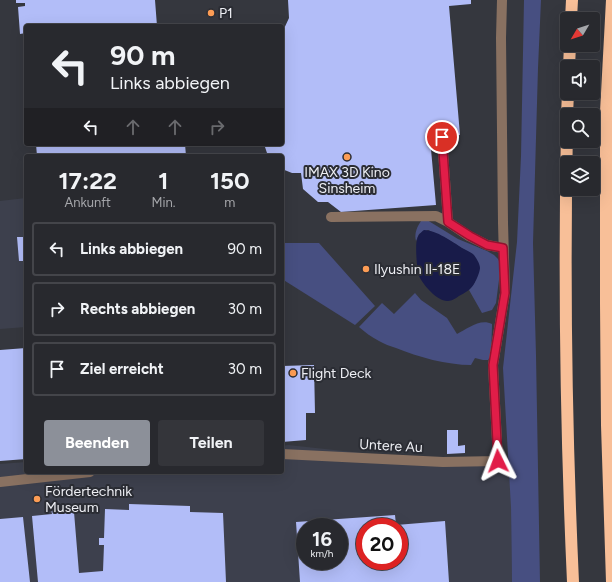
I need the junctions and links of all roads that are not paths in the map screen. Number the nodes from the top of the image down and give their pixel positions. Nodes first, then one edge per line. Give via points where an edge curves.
1 (502, 0) edge
2 (572, 0) edge
3 (612, 0) edge
4 (571, 12) edge
5 (442, 137) dead end
6 (566, 148) edge
7 (331, 217) dead end
8 (448, 222) junction
9 (503, 248) junction
10 (284, 454) edge
11 (72, 474) edge
12 (0, 482) edge
13 (572, 576) edge
14 (567, 582) edge
15 (612, 582) edge

1 - 9 lane via 500,38
2 - 4 highway
3 - 15 highway via 606,120 607,425
5 - 8 lane
6 - 13 highway via 565,207
7 - 8 lane via 436,216
8 - 9 lane via 487,245
9 - 10 lane, Untere Au via 505,293 493,365 498,461 443,462
11 - 12 lane
13 - 14 highway

